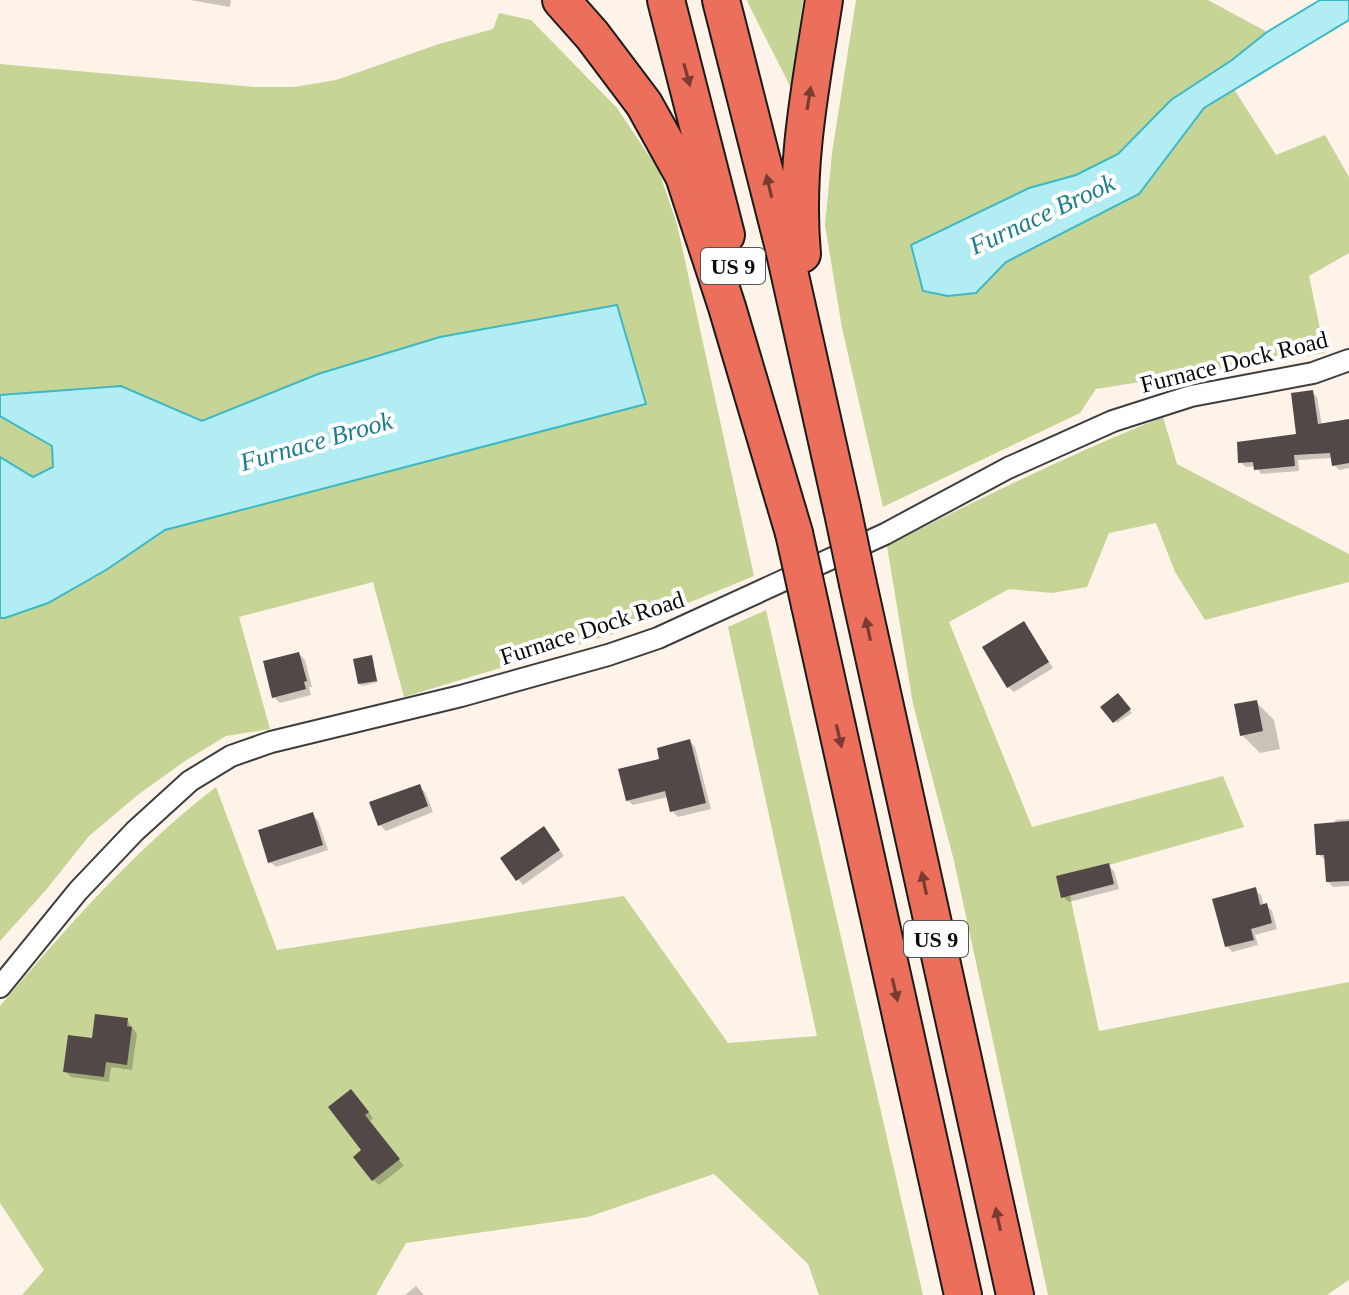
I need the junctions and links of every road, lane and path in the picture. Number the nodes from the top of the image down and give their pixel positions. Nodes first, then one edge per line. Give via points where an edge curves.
1 (561, 0) edge
2 (666, 0) edge
3 (721, 0) edge
4 (824, 0) edge
5 (1349, 360) edge
6 (842, 508) junction
7 (794, 533) junction
8 (0, 987) edge
9 (963, 1295) edge
10 (1015, 1295) edge

1 - 7 highway via 644,104 684,176
2 -> 7 highway, US 9
6 -> 3 highway, US 9
6 -> 4 highway via 798,217 803,140
5 - 8 street, Furnace Dock Road via 1313,373 1191,396 1097,427 885,534 658,638 231,756 190,781 135,831
10 -> 6 highway, US 9, bridge
7 -> 9 highway, US 9, bridge

